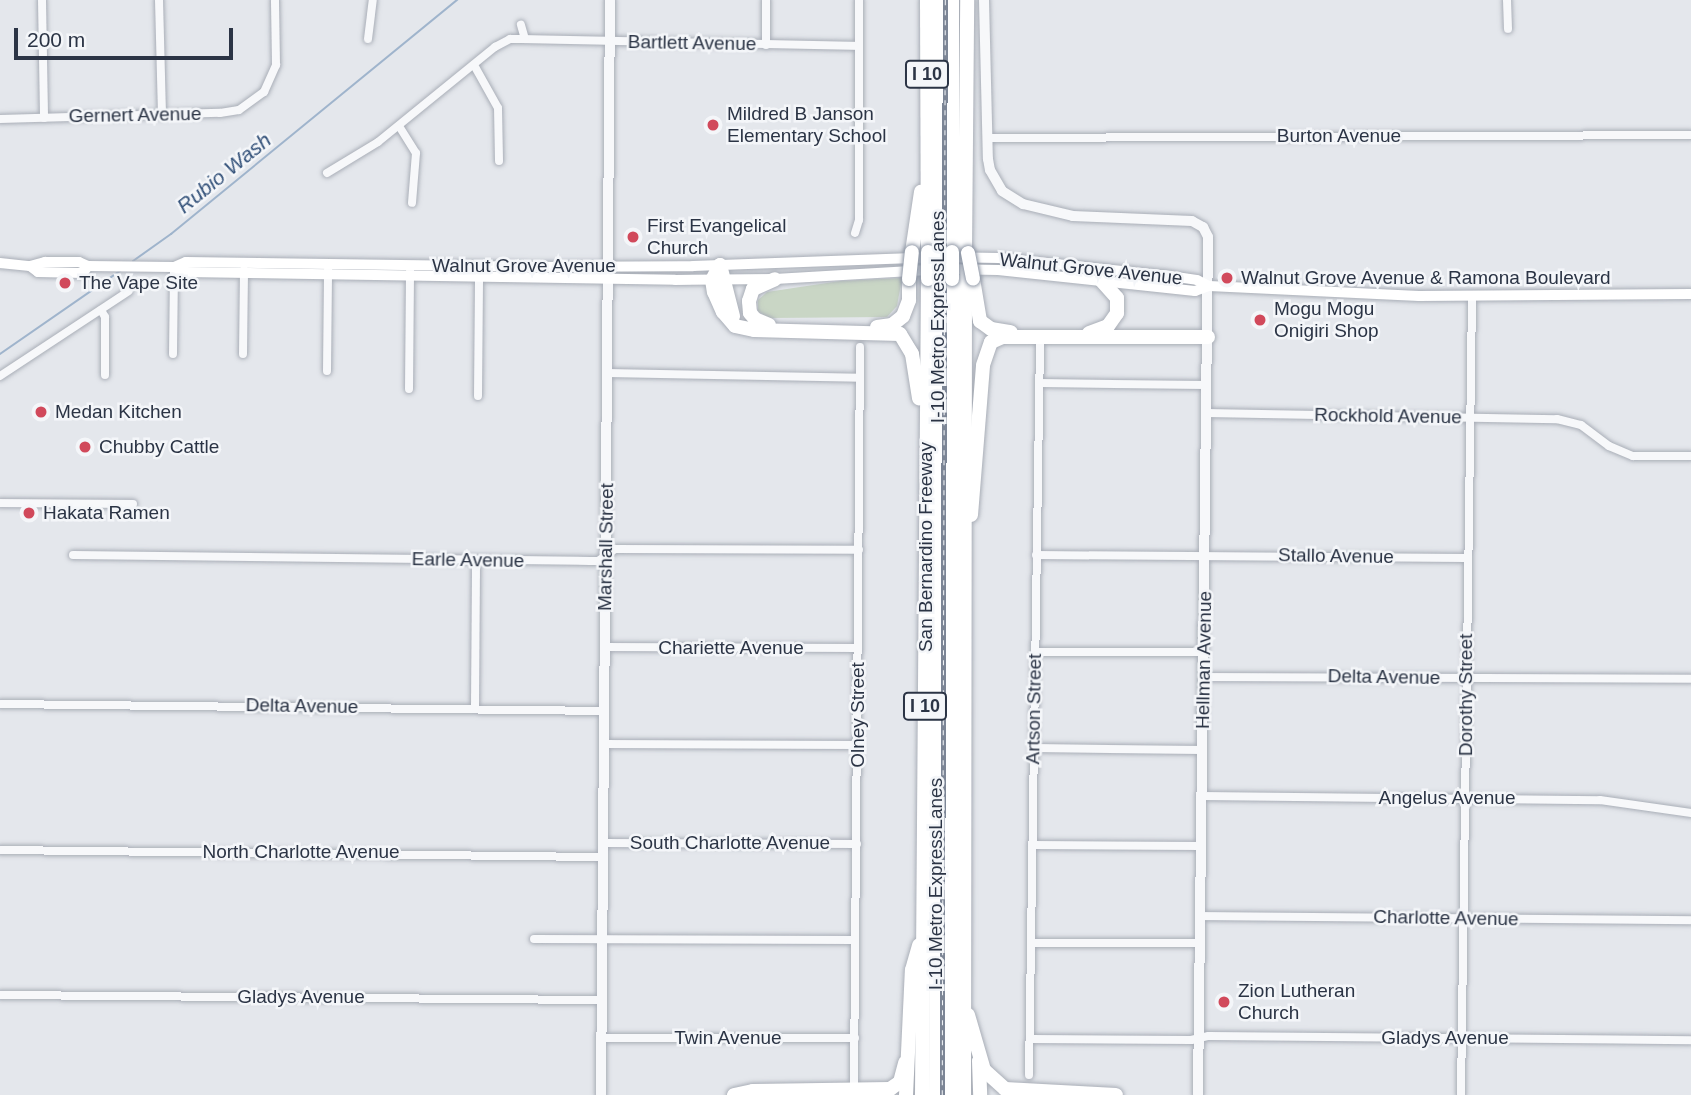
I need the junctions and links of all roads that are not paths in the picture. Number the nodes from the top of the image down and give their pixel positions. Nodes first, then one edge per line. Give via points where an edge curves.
1 (42, 0) edge
2 (159, 0) edge
3 (275, 0) edge
4 (373, 0) edge
5 (610, 0) edge
6 (766, 0) edge
7 (859, 0) edge
8 (928, 0) edge
9 (939, 0) edge
10 (952, 0) edge
11 (967, 0) edge
12 (984, 0) edge
13 (1507, 0) edge
14 (521, 24) dead end
15 (1508, 29) dead end
16 (368, 38) dead end
17 (525, 39) junction
18 (610, 41) junction
19 (766, 45) junction
20 (859, 46) junction
21 (474, 65) junction
22 (162, 115) junction
23 (44, 118) junction
24 (0, 119) edge
25 (399, 126) junction
26 (1691, 135) edge
27 (987, 138) junction
28 (927, 149) junction
29 (499, 161) dead end
30 (327, 173) dead end
31 (412, 203) dead end
32 (855, 233) dead end
33 (953, 251) junction
34 (0, 263) edge
35 (720, 265) junction
36 (174, 267) junction
37 (244, 268) junction
38 (328, 269) junction
39 (410, 271) junction
40 (479, 272) junction
41 (608, 272) junction
42 (775, 279) junction
43 (951, 279) junction
44 (719, 280) junction
45 (1101, 281) junction
46 (1209, 286) junction
47 (129, 291) dead end
48 (1691, 294) edge
49 (1472, 296) junction
50 (101, 310) junction
51 (769, 325) junction
52 (1088, 333) junction
53 (1208, 337) junction
54 (1040, 342) dead end
55 (860, 347) dead end
56 (173, 354) dead end
57 (243, 354) dead end
58 (327, 371) dead end
59 (607, 373) junction
60 (105, 375) dead end
61 (0, 376) edge
62 (860, 378) junction
63 (1039, 383) junction
64 (1206, 385) junction
65 (409, 389) dead end
66 (478, 396) dead end
67 (1206, 413) junction
68 (1469, 418) junction
69 (926, 437) junction
70 (1691, 456) edge
71 (0, 503) edge
72 (134, 504) dead end
73 (859, 550) junction
74 (606, 552) junction
75 (963, 554) junction
76 (74, 555) dead end
77 (1036, 555) junction
78 (1205, 555) junction
79 (1466, 558) junction
80 (477, 560) junction
81 (604, 647) junction
82 (858, 648) junction
83 (1035, 652) junction
84 (1204, 652) junction
85 (1204, 677) junction
86 (1466, 679) junction
87 (1691, 680) edge
88 (0, 704) edge
89 (475, 709) junction
90 (604, 710) junction
91 (603, 744) junction
92 (857, 745) junction
93 (1034, 748) junction
94 (1202, 750) junction
95 (1202, 796) junction
96 (1465, 799) junction
97 (1691, 813) edge
98 (603, 843) junction
99 (857, 844) junction
100 (1033, 845) junction
101 (1201, 846) junction
102 (0, 850) edge
103 (602, 857) junction
104 (1200, 916) junction
105 (1463, 918) junction
106 (1691, 920) edge
107 (924, 930) junction
108 (534, 939) dead end
109 (602, 940) junction
110 (855, 940) junction
111 (1032, 943) junction
112 (1200, 943) junction
113 (0, 995) edge
114 (601, 1000) junction
115 (964, 1007) junction
116 (601, 1038) junction
117 (855, 1038) junction
118 (1199, 1038) junction
119 (1461, 1038) junction
120 (1031, 1039) junction
121 (1691, 1040) edge
122 (980, 1060) junction
123 (905, 1063) junction
124 (1029, 1075) dead end
125 (854, 1083) dead end
126 (601, 1095) edge
127 (734, 1095) edge
128 (906, 1095) edge
129 (922, 1095) edge
130 (936, 1095) edge
131 (951, 1095) edge
132 (964, 1095) edge
133 (980, 1095) edge
134 (1008, 1095) edge
135 (1044, 1095) edge
136 (1116, 1095) edge
137 (1198, 1095) edge
138 (1461, 1095) edge

1 - 23 street
2 - 22 street
3 - 22 street, Gernert Avenue via 276,65 264,92 239,110
4 - 16 street
5 - 18 street, Marshall Street
6 - 19 street
7 - 20 street
8 - 28 highway, San Bernardino Freeway / I 10
9 - 33 highway, I-10 Metro ExpressLanes
10 - 33 highway, I-10 Metro ExpressLanes
11 - 33 highway, San Bernardino Freeway / I 10
12 - 27 street
13 - 15 street
14 - 17 street
17 - 18 street, Bartlett Avenue
17 - 21 street, Bartlett Avenue via 510,39
18 - 19 street, Bartlett Avenue
18 - 41 street, Marshall Street
19 - 20 street, Bartlett Avenue
20 - 32 street via 859,220
21 - 25 street, Bartlett Avenue
21 - 29 street via 498,108
22 - 23 street, Gernert Avenue
23 - 24 street, Gernert Avenue
25 - 30 street, Bartlett Avenue
25 - 31 street via 416,153
26 - 27 street, Burton Avenue
27 - 46 street, Hellman Avenue via 990,170 1012,199 1073,216 1186,220 1203,227 1209,243
28 - 33 highway, San Bernardino Freeway / I 10
28 - 51 highway, bridge via 906,310 891,326
33 - 43 highway, bridge
33 - 43 highway, I-10 Metro ExpressLanes, bridge
33 - 43 highway, San Bernardino Freeway / I 10, bridge
34 - 36 main road, Walnut Grove Avenue
35 - 41 main road, Walnut Grove Avenue
35 - 44 highway
35 - 46 main road, Walnut Grove Avenue via 999,258 1162,275
36 - 37 main road, Walnut Grove Avenue via 186,272
36 - 56 street
37 - 38 main road, Walnut Grove Avenue
37 - 57 street
38 - 39 main road, Walnut Grove Avenue
38 - 58 street
39 - 40 main road, Walnut Grove Avenue
39 - 65 street
40 - 41 main road, Walnut Grove Avenue
40 - 66 street
41 - 44 main road, Walnut Grove Avenue
41 - 59 street, Marshall Street
42 - 44 main road, Walnut Grove Avenue
42 - 45 main road, Walnut Grove Avenue via 941,269
42 - 51 highway via 753,289 749,301 755,319
43 - 52 highway via 990,330
43 - 69 highway, San Bernardino Freeway / I 10
43 - 75 highway, San Bernardino Freeway / I 10
43 - 130 highway, I-10 Metro ExpressLanes
43 - 131 highway, I-10 Metro ExpressLanes
44 - 51 highway via 734,317 744,323
44 - 69 highway via 714,292 728,320 745,329 900,334 912,354
45 - 46 main road, Walnut Grove Avenue via 1195,292
45 - 52 highway via 1117,298 1117,313 1108,326
46 - 49 main road, Walnut Grove Avenue
46 - 53 street, Hellman Avenue
47 - 50 street
48 - 49 main road, Walnut Grove Avenue
49 - 68 street, Dorothy Street
50 - 60 street via 106,317
50 - 61 street
52 - 53 highway
53 - 64 street, Hellman Avenue
53 - 75 highway via 1003,337 991,342 983,365 973,505
54 - 63 street, Artson Street
55 - 62 street, Olney Street
59 - 62 street
59 - 74 street, Marshall Street
62 - 73 street, Olney Street
63 - 64 street
63 - 77 street, Artson Street
64 - 67 street, Hellman Avenue
67 - 68 street, Rockhold Avenue
67 - 78 street, Hellman Avenue
68 - 70 street, Rockhold Avenue via 1570,421 1633,456
68 - 79 street, Dorothy Street
69 - 107 highway, San Bernardino Freeway / I 10
71 - 72 street
73 - 74 street, Earle Avenue
73 - 82 street, Olney Street
74 - 80 street, Earle Avenue via 594,561
74 - 81 street, Marshall Street
75 - 115 highway, San Bernardino Freeway / I 10
76 - 80 street, Earle Avenue
77 - 78 street
77 - 83 street, Artson Street
78 - 79 street, Stallo Avenue
78 - 84 street, Hellman Avenue
79 - 86 street, Dorothy Street
80 - 89 street
81 - 82 street, Chariette Avenue
81 - 90 street, Marshall Street
82 - 92 street, Olney Street
83 - 84 street
83 - 93 street, Artson Street
84 - 85 street, Hellman Avenue
85 - 86 street, Delta Avenue
85 - 94 street, Hellman Avenue
86 - 87 street, Delta Avenue
86 - 96 street, Dorothy Street
88 - 89 street, Delta Avenue
89 - 90 street, Delta Avenue
90 - 91 street, Marshall Street
91 - 92 street
91 - 98 street, Marshall Street
92 - 99 street, Olney Street
93 - 94 street
93 - 100 street, Artson Street
94 - 95 street, Hellman Avenue
95 - 96 street, Angelus Avenue
95 - 101 street, Hellman Avenue
96 - 97 street, Angelus Avenue via 1600,800
96 - 105 street, Dorothy Street
98 - 99 street, South Charlotte Avenue
98 - 103 street, Marshall Street
99 - 110 street, Olney Street
100 - 101 street
100 - 111 street, Artson Street
101 - 104 street, Hellman Avenue
102 - 103 street, North Charlotte Avenue
103 - 109 street, Marshall Street
104 - 105 street, Charlotte Avenue
104 - 112 street, Hellman Avenue
105 - 106 street, Charlotte Avenue
105 - 119 street, Dorothy Street
107 - 123 highway via 912,970
107 - 129 highway, San Bernardino Freeway / I 10
108 - 109 street
109 - 110 street
109 - 114 street, Marshall Street
110 - 117 street, Olney Street
111 - 112 street
111 - 120 street, Artson Street
112 - 118 street, Hellman Avenue
113 - 114 street, Gladys Avenue
114 - 116 street, Marshall Street
115 - 122 highway
115 - 132 highway, San Bernardino Freeway / I 10
116 - 117 street, Twin Avenue
116 - 126 street, Marshall Street
117 - 125 street, Olney Street
118 - 119 street, Gladys Avenue
118 - 120 street
118 - 137 street, Hellman Avenue
119 - 121 street, Gladys Avenue
119 - 138 street, Dorothy Street
120 - 124 street, Artson Street
122 - 133 highway
122 - 136 highway via 990,1078 1005,1089
123 - 127 highway via 900,1082 890,1089
123 - 128 highway
134 - 135 highway

